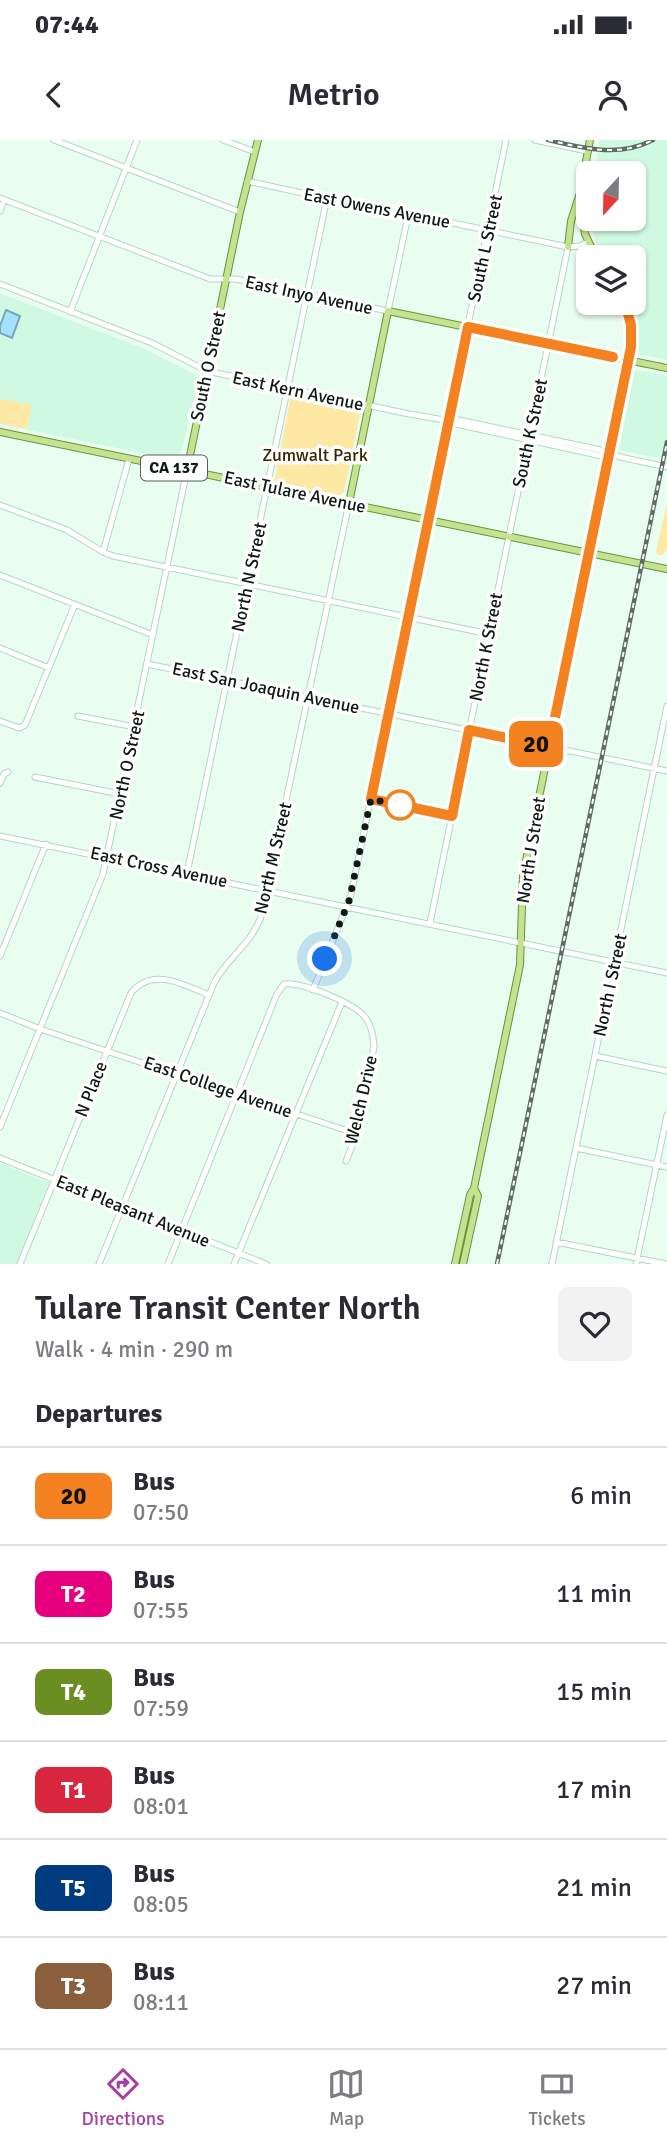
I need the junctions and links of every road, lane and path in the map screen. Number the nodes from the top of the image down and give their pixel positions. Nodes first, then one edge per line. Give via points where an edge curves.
1 (54, 140) edge
2 (137, 140) edge
3 (223, 140) edge
4 (258, 140) edge
5 (506, 140) edge
6 (535, 140) edge
7 (590, 140) edge
8 (587, 151) junction
9 (255, 152) junction
10 (585, 161) edge
11 (126, 168) junction
12 (247, 181) junction
13 (327, 198) junction
14 (2, 199) edge
15 (576, 204) edge
16 (0, 211) edge
17 (240, 212) junction
18 (408, 216) junction
19 (488, 230) junction
20 (584, 231) edge
21 (99, 238) junction
22 (587, 242) junction
23 (589, 245) edge
24 (568, 247) junction
25 (226, 280) junction
26 (0, 284) edge
27 (307, 294) junction
28 (388, 311) junction
29 (70, 312) junction
30 (628, 315) edge
31 (468, 327) junction
32 (548, 343) junction
33 (629, 360) junction
34 (667, 368) edge
35 (207, 372) junction
36 (288, 389) junction
37 (368, 405) junction
38 (447, 421) junction
39 (0, 432) edge
40 (529, 438) junction
41 (610, 455) junction
42 (129, 458) junction
43 (667, 467) edge
44 (187, 470) junction
45 (267, 487) junction
46 (349, 503) junction
47 (0, 505) edge
48 (428, 520) junction
49 (508, 536) junction
50 (103, 552) junction
51 (589, 553) junction
52 (167, 567) junction
53 (667, 569) edge
54 (0, 575) edge
55 (247, 584) junction
56 (328, 600) junction
57 (75, 604) junction
58 (409, 617) junction
59 (489, 634) junction
60 (153, 635) junction
61 (0, 648) edge
62 (147, 664) junction
63 (49, 668) junction
64 (227, 680) junction
65 (308, 697) junction
66 (667, 706) edge
67 (389, 713) junction
68 (78, 716) dead end
69 (0, 721) edge
70 (135, 727) junction
71 (469, 730) junction
72 (549, 747) junction
73 (654, 768) junction
74 (667, 771) edge
75 (8, 772) dead end
76 (35, 777) dead end
77 (0, 783) edge
78 (120, 794) junction
79 (0, 835) edge
80 (46, 844) junction
81 (107, 856) junction
82 (187, 873) junction
83 (268, 890) junction
84 (347, 906) junction
85 (429, 923) junction
86 (523, 943) junction
87 (0, 956) edge
88 (615, 961) junction
89 (667, 972) edge
90 (313, 990) junction
91 (209, 995) junction
92 (342, 1002) junction
93 (0, 1013) edge
94 (40, 1029) junction
95 (107, 1050) junction
96 (595, 1056) junction
97 (667, 1071) edge
98 (177, 1074) junction
99 (237, 1094) junction
100 (296, 1114) junction
101 (667, 1115) edge
102 (0, 1127) edge
103 (357, 1134) junction
104 (576, 1148) junction
105 (0, 1158) edge
106 (346, 1161) dead end
107 (657, 1165) junction
108 (667, 1167) edge
109 (54, 1180) junction
110 (474, 1188) junction
111 (122, 1207) junction
112 (182, 1230) junction
113 (556, 1242) junction
114 (238, 1253) junction
115 (637, 1261) edge
116 (20, 1264) edge
117 (99, 1264) edge
118 (168, 1264) edge
119 (234, 1264) edge
120 (265, 1264) edge
121 (456, 1264) edge
122 (463, 1264) edge
123 (552, 1264) edge
124 (666, 1264) edge

1 - 11 street
2 - 11 street
3 - 9 street
4 - 9 main road, South O Street
5 - 19 street, South L Street
6 - 8 street
7 - 8 main road
8 - 10 main road
9 - 12 main road, South O Street
11 - 17 street
11 - 21 street
12 - 13 street, East Owens Avenue
12 - 17 main road, South O Street
13 - 18 street, East Owens Avenue
13 - 27 street, North N Street
14 - 16 street
14 - 21 street, East Inyo Avenue
15 - 24 main road
17 - 25 main road, South O Street
18 - 19 street, East Owens Avenue
18 - 28 street
19 - 24 street, East Owens Avenue
19 - 31 street, South L Street
20 - 22 main road
21 - 25 street, East Inyo Avenue via 209,279
21 - 29 street
22 - 23 main road
22 - 24 street, East Owens Avenue
24 - 32 street, South K Street
25 - 27 street, East Inyo Avenue
25 - 35 main road, South O Street
26 - 29 street, East Kern Avenue
27 - 28 street, East Inyo Avenue
27 - 36 street, North N Street
28 - 31 main road, East Inyo Avenue
28 - 37 main road
29 - 35 street, East Kern Avenue via 160,347
30 - 33 main road, North J Street via 632,334
31 - 32 main road, East Inyo Avenue
31 - 38 street, South L Street
32 - 33 main road, East Inyo Avenue
32 - 40 street, South K Street
33 - 34 main road, East Inyo Avenue
33 - 41 main road, North J Street
35 - 36 street, East Kern Avenue
35 - 44 main road, South O Street
36 - 37 street, East Kern Avenue
36 - 45 street, North N Street
37 - 38 street, East Kern Avenue
37 - 46 main road
38 - 40 street, East Kern Avenue
38 - 48 street, South L Street
39 - 42 main road, East Tulare Avenue / CA 137
40 - 41 street, East Kern Avenue
40 - 49 street, South K Street
41 - 43 street, East Kern Avenue
41 - 51 main road, North J Street
42 - 44 main road, East Tulare Avenue / CA 137
42 - 50 street
44 - 45 main road, East Tulare Avenue / CA 137
44 - 52 street, North O Street
45 - 46 main road, East Tulare Avenue / CA 137
45 - 55 street, North N Street
46 - 48 main road, East Tulare Avenue
46 - 56 street, North M Street
47 - 50 street via 67,530
48 - 49 main road, East Tulare Avenue
48 - 58 street, South L Street
49 - 51 main road, East Tulare Avenue
49 - 59 street, North K Street
50 - 52 street
51 - 53 main road, East Tulare Avenue
51 - 72 main road, North J Street
52 - 55 street
52 - 60 street, North O Street
54 - 57 street
55 - 56 street
55 - 64 street, North N Street
56 - 58 street
56 - 65 street, North M Street
57 - 60 street
57 - 63 street
58 - 59 street
58 - 67 street, South L Street
59 - 71 street, North K Street
60 - 62 street, North O Street
61 - 63 street
62 - 64 street, East San Joaquin Avenue
62 - 70 street, North O Street
63 - 69 street via 25,725 21,728
64 - 65 street, East San Joaquin Avenue
64 - 82 street, North N Street
65 - 67 street, East San Joaquin Avenue
65 - 83 street, North M Street
66 - 73 street, North I Street
67 - 71 street, East San Joaquin Avenue
67 - 84 street, South L Street
68 - 70 street
70 - 78 street, North O Street
71 - 72 street, East San Joaquin Avenue
71 - 85 street, North K Street
72 - 73 street, East San Joaquin Avenue
72 - 86 main road, North J Street via 523,875
73 - 74 street, East San Joaquin Avenue
73 - 88 street, North I Street
75 - 77 street
76 - 78 street
78 - 81 street, North O Street
79 - 80 street, East Cross Avenue
80 - 81 street, East Cross Avenue
80 - 87 street
81 - 82 street, East Cross Avenue
81 - 94 street, North O Street via 100,884
82 - 83 street, East Cross Avenue
83 - 84 street, East Cross Avenue
83 - 91 street, North M Street via 252,936 219,975
84 - 85 street, East Cross Avenue
84 - 90 street, South L Street
85 - 86 street, East Cross Avenue
86 - 88 street, East Cross Avenue
86 - 110 main road, North J Street
88 - 89 street, East Cross Avenue
88 - 96 street, North I Street
90 - 92 street, Welch Drive
90 - 99 street, Welch Drive via 293,983 281,987
91 - 95 street, N Place via 165,979 143,981 131,993
91 - 98 street, North M Street
92 - 100 street
92 - 103 street, Welch Drive via 363,1015 373,1039
93 - 94 street, East College Avenue
94 - 95 street, East College Avenue
94 - 102 street, North O Street
95 - 98 street, East College Avenue
95 - 109 street, N Place
96 - 97 street
96 - 104 street, North I Street
98 - 99 street, East College Avenue
98 - 111 street, North M Street
99 - 100 street, East College Avenue
99 - 112 street
100 - 103 street, East College Avenue
100 - 114 street
101 - 107 street
103 - 106 street, Welch Drive
104 - 107 street
104 - 113 street, North I Street
105 - 109 street, East Pleasant Avenue
107 - 108 street
107 - 115 street
109 - 111 street, East Pleasant Avenue
109 - 116 street, N Place
110 - 121 main road, North J Street
110 - 122 main road, North J Street via 478,1196
111 - 112 street, East Pleasant Avenue
111 - 117 street, North M Street
112 - 114 street, East Pleasant Avenue
112 - 118 street
113 - 115 street
113 - 123 street, North I Street
114 - 119 street
114 - 120 street, East Pleasant Avenue
115 - 124 street

